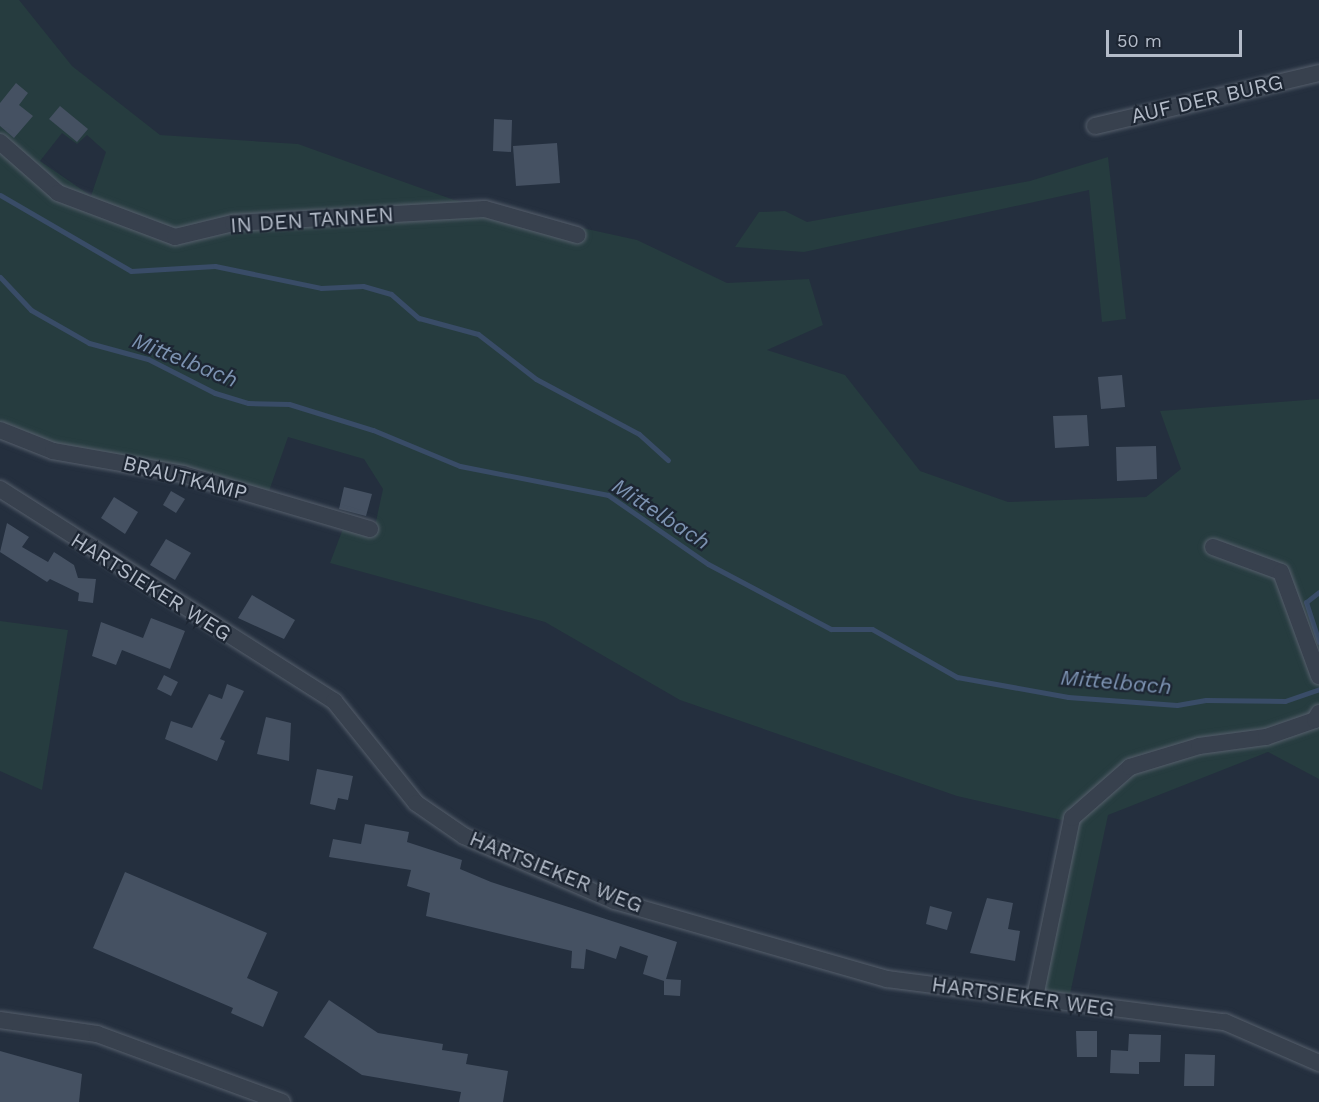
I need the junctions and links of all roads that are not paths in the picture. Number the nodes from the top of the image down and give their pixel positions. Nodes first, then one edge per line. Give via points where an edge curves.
1 (1319, 73) edge
2 (1095, 126) dead end
3 (0, 142) edge
4 (577, 236) dead end
5 (0, 430) edge
6 (0, 489) edge
7 (370, 529) dead end
8 (1212, 547) dead end
9 (1319, 676) edge
10 (1319, 712) edge
11 (1035, 997) junction
12 (0, 1020) edge
13 (1319, 1063) edge
14 (282, 1102) edge

1 - 2 street, AUF DER BURG
3 - 4 street, IN DEN TANNEN via 58,193 175,237 233,223 485,209
5 - 7 street, BRAUTKAMP via 53,451 183,474
6 - 11 street, HARTSIEKER WEG via 334,701 416,803 464,836 615,901 887,979
8 - 9 street via 1281,572
10 - 11 street via 1315,720 1266,737 1199,746 1130,767 1072,818
11 - 13 street, HARTSIEKER WEG via 1225,1022
12 - 14 street via 97,1034

